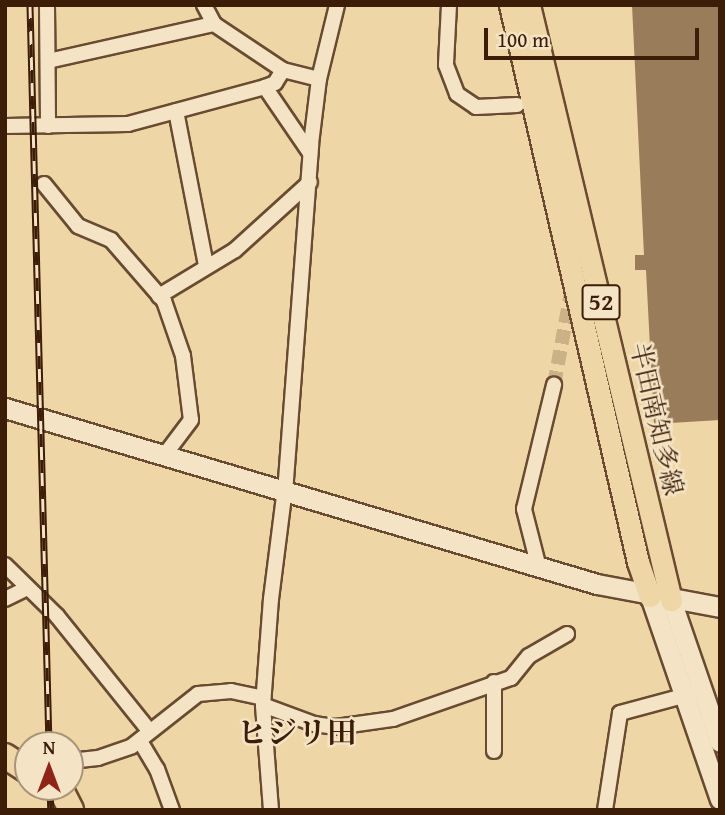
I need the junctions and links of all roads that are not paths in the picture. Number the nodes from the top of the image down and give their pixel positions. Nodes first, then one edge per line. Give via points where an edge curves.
1 (47, 5) edge
2 (204, 5) edge
3 (337, 5) edge
4 (449, 5) edge
5 (510, 5) edge
6 (529, 5) edge
7 (214, 24) junction
8 (48, 61) junction
9 (283, 70) junction
10 (319, 79) junction
11 (265, 87) junction
12 (517, 105) dead end
13 (176, 111) junction
14 (5, 126) edge
15 (48, 126) junction
16 (310, 153) junction
17 (310, 182) junction
18 (44, 184) dead end
19 (206, 266) junction
20 (159, 296) junction
21 (554, 385) tunnel mouth
22 (5, 408) edge
23 (163, 457) junction
24 (283, 494) junction
25 (5, 565) edge
26 (539, 568) junction
27 (28, 588) junction
28 (650, 596) junction
29 (5, 599) edge
30 (671, 600) junction
31 (720, 607) edge
32 (567, 634) dead end
33 (494, 682) junction
34 (702, 691) junction
35 (682, 697) junction
36 (263, 701) junction
37 (144, 735) junction
38 (720, 742) edge
39 (494, 751) dead end
40 (84, 759) edge
41 (720, 799) edge
42 (172, 810) edge
43 (271, 810) edge
44 (605, 810) edge

1 - 8 street
2 - 7 street
3 - 10 street
4 - 12 street via 446,65 457,94 476,107
5 - 28 main road, 半田南知多線 / 52 via 638,562
6 - 30 main road, 半田南知多線 / 52
7 - 8 street
7 - 9 street
8 - 15 street
9 - 10 street
9 - 11 street via 275,83
10 - 16 street
11 - 13 street
11 - 16 street
13 - 15 street via 128,124
13 - 19 street
14 - 15 street
16 - 17 street
17 - 19 street via 235,250
17 - 24 street
18 - 20 street via 78,226 111,240
19 - 20 street
20 - 23 street via 183,356 191,397 188,428
21 - 26 street via 524,509
22 - 23 street
23 - 24 street
24 - 26 street
24 - 36 street
25 - 27 street
26 - 28 street
27 - 29 street
27 - 37 street via 117,687
28 - 30 street
28 - 35 street
30 - 31 street
30 - 34 street
32 - 33 street via 528,656 512,678
33 - 36 street via 424,711 359,725 314,724
33 - 39 street
34 - 35 street
34 - 38 street
35 - 41 street
35 - 44 street via 620,713
36 - 37 street via 231,691 198,694
36 - 43 street
37 - 40 street via 110,755
37 - 42 street

